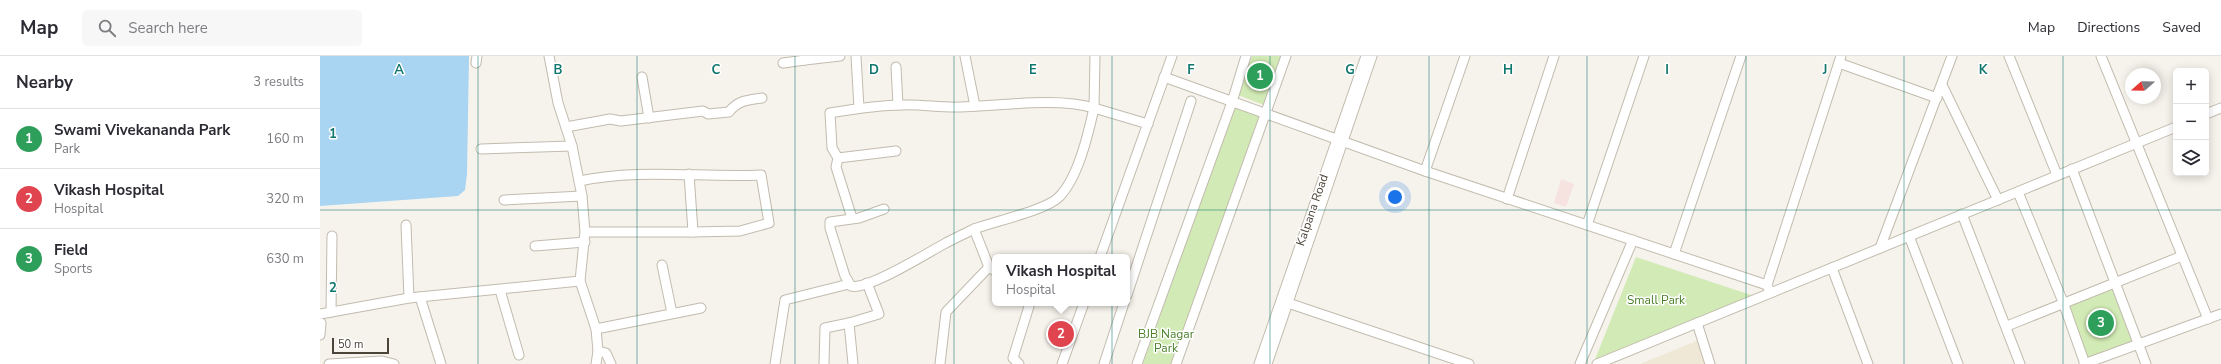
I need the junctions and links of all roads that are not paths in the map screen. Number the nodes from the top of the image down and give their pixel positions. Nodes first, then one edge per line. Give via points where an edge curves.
1 (549, 56) edge
2 (840, 56) edge
3 (856, 56) edge
4 (965, 56) edge
5 (1095, 56) edge
6 (1172, 56) edge
7 (1246, 56) edge
8 (1286, 56) edge
9 (1366, 56) edge
10 (1372, 56) edge
11 (1465, 56) edge
12 (1554, 56) edge
13 (1644, 56) edge
14 (1741, 56) edge
15 (1952, 56) edge
16 (2009, 56) edge
17 (2101, 56) edge
18 (805, 58) edge
19 (1840, 60) edge
20 (783, 63) dead end
21 (896, 67) dead end
22 (642, 77) dead end
23 (1164, 77) junction
24 (1942, 85) junction
25 (762, 98) dead end
26 (1937, 98) junction
27 (1191, 101) dead end
28 (1232, 102) junction
29 (898, 105) junction
30 (975, 106) junction
31 (859, 108) junction
32 (1094, 108) junction
33 (2221, 108) edge
34 (2209, 113) edge
35 (1265, 115) junction
36 (649, 118) junction
37 (1148, 124) junction
38 (566, 127) junction
39 (2173, 128) edge
40 (1340, 141) junction
41 (2138, 142) junction
42 (572, 146) junction
43 (481, 149) dead end
44 (896, 151) dead end
45 (838, 158) junction
46 (2072, 169) junction
47 (1425, 171) junction
48 (688, 174) junction
49 (2057, 176) junction
50 (579, 181) junction
51 (2018, 192) junction
52 (582, 196) junction
53 (1507, 199) junction
54 (504, 200) dead end
55 (1998, 200) junction
56 (884, 209) dead end
57 (1962, 214) junction
58 (852, 218) junction
59 (406, 225) dead end
60 (1587, 225) junction
61 (974, 229) junction
62 (585, 232) junction
63 (693, 232) junction
64 (332, 236) dead end
65 (1909, 236) junction
66 (1633, 240) junction
67 (585, 242) junction
68 (535, 246) dead end
69 (1880, 248) junction
70 (1101, 254) edge
71 (1674, 254) junction
72 (2182, 256) junction
73 (662, 265) dead end
74 (1832, 268) junction
75 (992, 269) edge
76 (580, 281) junction
77 (2115, 281) junction
78 (867, 283) junction
79 (849, 284) junction
80 (1130, 286) edge
81 (1768, 289) junction
82 (500, 290) junction
83 (420, 297) junction
84 (410, 298) junction
85 (2062, 302) junction
86 (1288, 303) junction
87 (1029, 306) edge
88 (1083, 306) edge
89 (1123, 306) edge
90 (701, 308) dead end
91 (331, 312) junction
92 (672, 313) junction
93 (2221, 314) edge
94 (321, 319) edge
95 (2208, 319) junction
96 (849, 323) junction
97 (1697, 323) junction
98 (2007, 326) junction
99 (596, 329) junction
100 (320, 335) edge
101 (2139, 344) junction
102 (598, 351) junction
103 (520, 355) dead end
104 (329, 364) edge
105 (394, 364) edge
106 (441, 364) edge
107 (596, 364) edge
108 (611, 364) edge
109 (775, 364) edge
110 (824, 364) edge
111 (853, 364) edge
112 (940, 364) edge
113 (1019, 364) edge
114 (1062, 364) edge
115 (1104, 364) edge
116 (1137, 364) edge
117 (1176, 364) edge
118 (1258, 364) edge
119 (1267, 364) edge
120 (1469, 364) edge
121 (1580, 364) edge
122 (1597, 364) edge
123 (1710, 364) edge
124 (1868, 364) edge
125 (1958, 364) edge
126 (2020, 364) edge
127 (2085, 364) edge
128 (2146, 364) edge

1 - 38 street via 558,104
2 - 18 street
3 - 31 street
4 - 30 street
5 - 32 street
6 - 23 street
7 - 28 street
8 - 35 street
9 - 40 street, Kalpana Road
10 - 40 street, Kalpana Road
11 - 47 street
12 - 53 street
13 - 60 street
14 - 71 street
15 - 24 street
16 - 49 street
17 - 41 street
18 - 20 street
19 - 26 street
19 - 81 street
21 - 29 street
22 - 36 street
23 - 28 street
23 - 37 street
24 - 26 street
24 - 55 street
25 - 36 street via 744,100 729,112 708,114 703,111
26 - 69 street
27 - 80 street
28 - 35 street
28 - 116 street
29 - 30 street
29 - 31 street
30 - 32 street via 1081,104
31 - 45 street via 830,113 832,148
32 - 37 street
32 - 61 street via 1087,138 1071,178 1058,198 1038,208
33 - 34 street
35 - 40 street
35 - 117 street
36 - 38 street via 621,121 610,119
37 - 70 street
38 - 42 street
39 - 41 street
40 - 47 street
40 - 86 street, Kalpana Road
40 - 118 street, Kalpana Road
41 - 46 street
41 - 72 street
42 - 43 street
42 - 50 street
44 - 45 street
45 - 58 street via 836,167
46 - 49 street
46 - 77 street
47 - 53 street
48 - 50 street via 608,175
48 - 63 street
48 - 63 street via 720,177 761,175 769,223 740,231
49 - 51 street
50 - 52 street
51 - 55 street
51 - 85 street
52 - 54 street
52 - 62 street
53 - 60 street
55 - 57 street
56 - 58 street
57 - 65 street
57 - 98 street
58 - 79 street via 830,222
59 - 84 street
60 - 66 street
61 - 75 street
61 - 78 street via 890,274
62 - 63 street
62 - 67 street
64 - 91 street
65 - 69 street
65 - 125 street
66 - 71 street
66 - 121 street
67 - 68 street
67 - 76 street
69 - 74 street
71 - 81 street
72 - 77 street
72 - 95 street
73 - 92 street
74 - 81 street
74 - 124 street
75 - 112 street via 946,312
76 - 82 street
76 - 99 street
77 - 85 street
77 - 101 street
78 - 79 street via 854,287
78 - 96 street via 879,314
79 - 109 street via 785,300
81 - 97 street
82 - 83 street
82 - 103 street
83 - 84 street
83 - 106 street
84 - 91 street
85 - 98 street
85 - 127 street
86 - 119 street, Kalpana Road
86 - 120 street
87 - 113 street via 1013,358
88 - 114 street
89 - 115 street
90 - 92 street
91 - 94 street
92 - 99 street
93 - 95 street
94 - 100 street
95 - 101 street
96 - 110 street via 824,328
96 - 111 street
97 - 122 street
97 - 123 street
98 - 126 street
99 - 102 street
101 - 127 street
101 - 128 street
102 - 107 street
102 - 108 street via 606,353
104 - 105 street via 382,361

